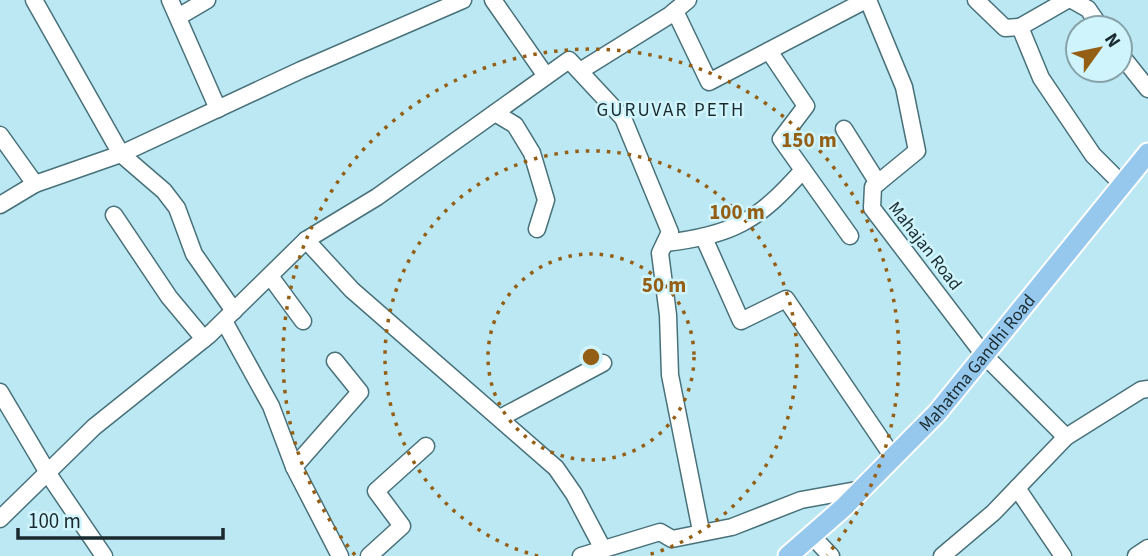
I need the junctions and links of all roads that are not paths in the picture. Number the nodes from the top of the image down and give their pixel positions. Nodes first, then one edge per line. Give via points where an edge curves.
1 (34, 0) edge
2 (170, 0) edge
3 (206, 0) edge
4 (463, 0) edge
5 (492, 0) edge
6 (867, 0) edge
7 (976, 0) edge
8 (1070, 0) edge
9 (682, 5) edge
10 (1091, 14) edge
11 (178, 17) junction
12 (1020, 27) junction
13 (769, 51) junction
14 (580, 71) junction
15 (1134, 72) edge
16 (546, 76) junction
17 (1148, 89) edge
18 (218, 109) junction
19 (495, 113) junction
20 (844, 128) dead end
21 (0, 135) edge
22 (1148, 152) edge
23 (121, 154) junction
24 (803, 170) junction
25 (878, 183) junction
26 (35, 184) junction
27 (1122, 184) junction
28 (0, 205) edge
29 (114, 215) dead end
30 (537, 229) dead end
31 (850, 236) dead end
32 (704, 238) junction
33 (306, 240) junction
34 (665, 243) junction
35 (270, 276) junction
36 (229, 316) junction
37 (303, 321) dead end
38 (204, 339) junction
39 (984, 355) junction
40 (335, 361) dead end
41 (603, 363) dead end
42 (1148, 389) edge
43 (0, 391) edge
44 (500, 418) junction
45 (1066, 438) junction
46 (426, 446) dead end
47 (893, 457) junction
48 (294, 467) junction
49 (48, 470) junction
50 (1017, 488) junction
51 (862, 489) junction
52 (0, 519) edge
53 (701, 531) junction
54 (811, 536) junction
55 (1148, 548) edge
56 (603, 549) junction
57 (627, 550) edge
58 (103, 556) edge
59 (340, 556) edge
60 (369, 556) edge
61 (581, 556) edge
62 (788, 556) edge
63 (831, 556) edge
64 (942, 556) edge
65 (1063, 556) edge
66 (1136, 556) edge

1 - 23 street
2 - 11 street
3 - 11 street
4 - 18 street
5 - 16 street
6 - 13 street
6 - 25 street, Mahajan Road via 904,87 917,151
7 - 12 street via 1005,28
8 - 10 street
8 - 12 street
9 - 13 street via 709,82
9 - 14 street
11 - 18 street
12 - 27 street via 1041,78 1093,155
13 - 24 street via 806,106 781,139
14 - 16 street via 569,60
14 - 34 street via 623,118 670,232
15 - 17 street
16 - 19 street
18 - 23 street
19 - 30 street via 515,125 532,153 547,200
19 - 33 street via 377,197
20 - 25 street
21 - 26 street
22 - 27 main road, Mahatma Gandhi Road
23 - 26 street
23 - 36 street via 177,208 194,254
24 - 31 street
24 - 32 street via 755,218
25 - 39 street, Mahajan Road via 873,187 872,208
26 - 28 street
27 - 39 main road, Mahatma Gandhi Road
29 - 38 street via 169,297
32 - 34 street
32 - 47 street via 741,321 786,299
33 - 35 street
33 - 44 street via 352,290
34 - 53 street via 660,253 670,375
35 - 36 street
35 - 37 street
36 - 38 street
36 - 48 street
38 - 49 street
39 - 45 street
39 - 47 main road, Mahatma Gandhi Road via 937,413
40 - 48 street via 360,392
41 - 44 street
42 - 45 street
43 - 49 street
44 - 56 street via 556,468
45 - 50 street
46 - 60 street via 376,491 402,526
47 - 51 main road, Mahatma Gandhi Road
48 - 59 street
49 - 52 street
49 - 58 street
50 - 64 street
50 - 65 street
51 - 53 street via 801,500 732,527
51 - 54 main road, Mahatma Gandhi Road
53 - 57 street via 672,539 660,532
54 - 62 main road, Mahatma Gandhi Road
54 - 63 street
55 - 66 street
56 - 57 street
56 - 61 street

